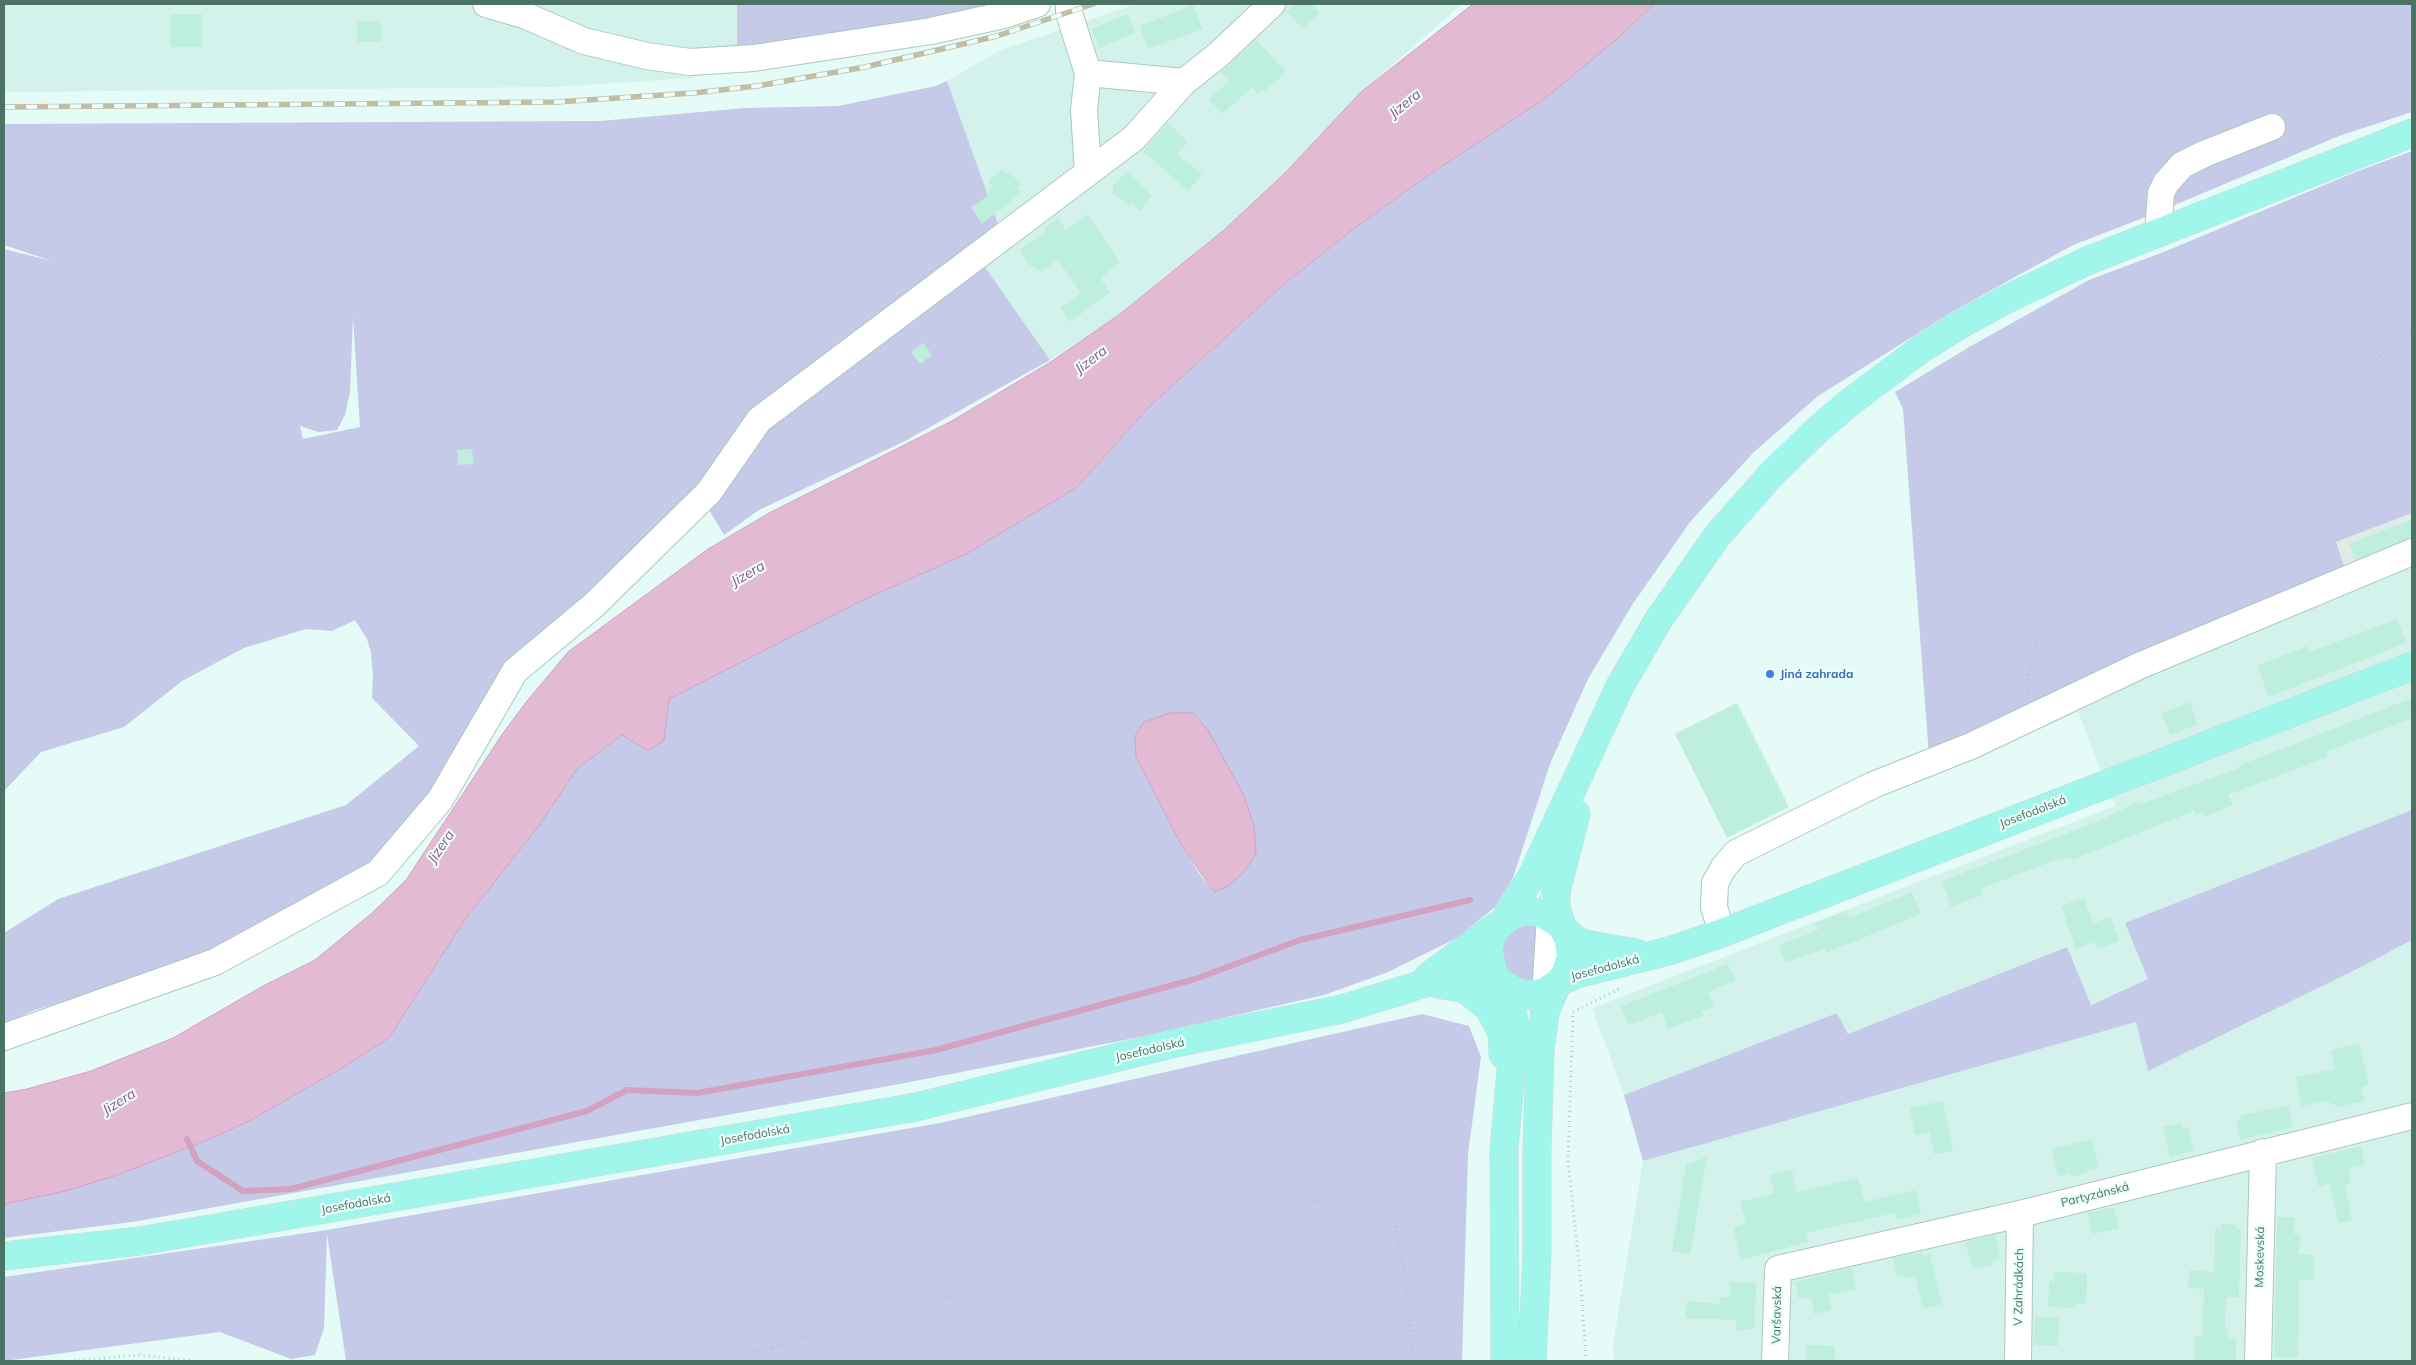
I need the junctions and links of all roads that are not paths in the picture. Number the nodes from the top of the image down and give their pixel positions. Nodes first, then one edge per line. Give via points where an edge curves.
1 (486, 4) edge
2 (1036, 4) edge
3 (1069, 4) edge
4 (1272, 4) edge
5 (1088, 73) junction
6 (1184, 82) junction
7 (2272, 127) dead end
8 (2412, 133) edge
9 (1088, 172) junction
10 (2158, 233) junction
11 (2412, 552) edge
12 (2412, 666) edge
13 (1595, 743) junction
14 (1502, 922) junction
15 (1559, 925) junction
16 (1722, 933) junction
17 (1652, 955) junction
18 (1497, 979) junction
19 (1554, 986) junction
20 (1412, 987) junction
21 (4, 1037) edge
22 (2412, 1116) edge
23 (2262, 1152) junction
24 (1504, 1158) junction
25 (2020, 1214) junction
26 (4, 1256) edge
27 (1778, 1269) joint
28 (1505, 1361) edge
29 (1532, 1361) edge
30 (1775, 1361) edge
31 (2018, 1361) edge
32 (2258, 1361) edge

1 - 2 street via 524,15 584,41 690,62 754,58 931,31 1004,15
3 - 5 street
4 - 6 street
5 - 6 street
5 - 9 street via 1084,110
6 - 9 street via 1134,138
7 - 10 street via 2182,165 2161,193
8 - 10 main road
9 - 21 street via 759,420 710,492 594,605 515,671 440,800 378,873 215,962
10 - 13 main road via 2050,278 1961,324 1885,376 1817,430 1744,505 1680,587 1634,661
11 - 16 street via 2139,666 1971,746 1873,785 1736,853 1715,884 1714,907
12 - 16 main road, Josefodolská
13 - 14 main road via 1532,876
13 - 15 main road via 1557,883
14 - 15 main road via 1512,915 1529,911
14 - 18 main road via 1492,935 1488,950 1490,965
14 - 20 main road
15 - 17 main road, Josefodolská via 1585,944
15 - 19 main road via 1571,946 1571,958 1565,975
16 - 17 main road, Josefodolská
17 - 19 main road, Josefodolská via 1592,969
18 - 19 main road via 1509,989 1528,995
18 - 20 main road, Josefodolská via 1469,974
18 - 24 main road via 1510,1000 1515,1025
19 - 29 main road via 1543,1025 1538,1081 1538,1255
20 - 24 main road via 1441,984 1465,989 1481,999 1499,1024 1503,1045
20 - 26 main road, Josefodolská via 1342,1009 1180,1042 916,1107 140,1241
22 - 23 street, Partyzánská
23 - 25 street, Partyzánská
23 - 32 street, Moskevská
24 - 28 main road
25 - 27 street, Partyzánská
25 - 31 street, V Zahrádkách
27 - 30 street, Varšavská

